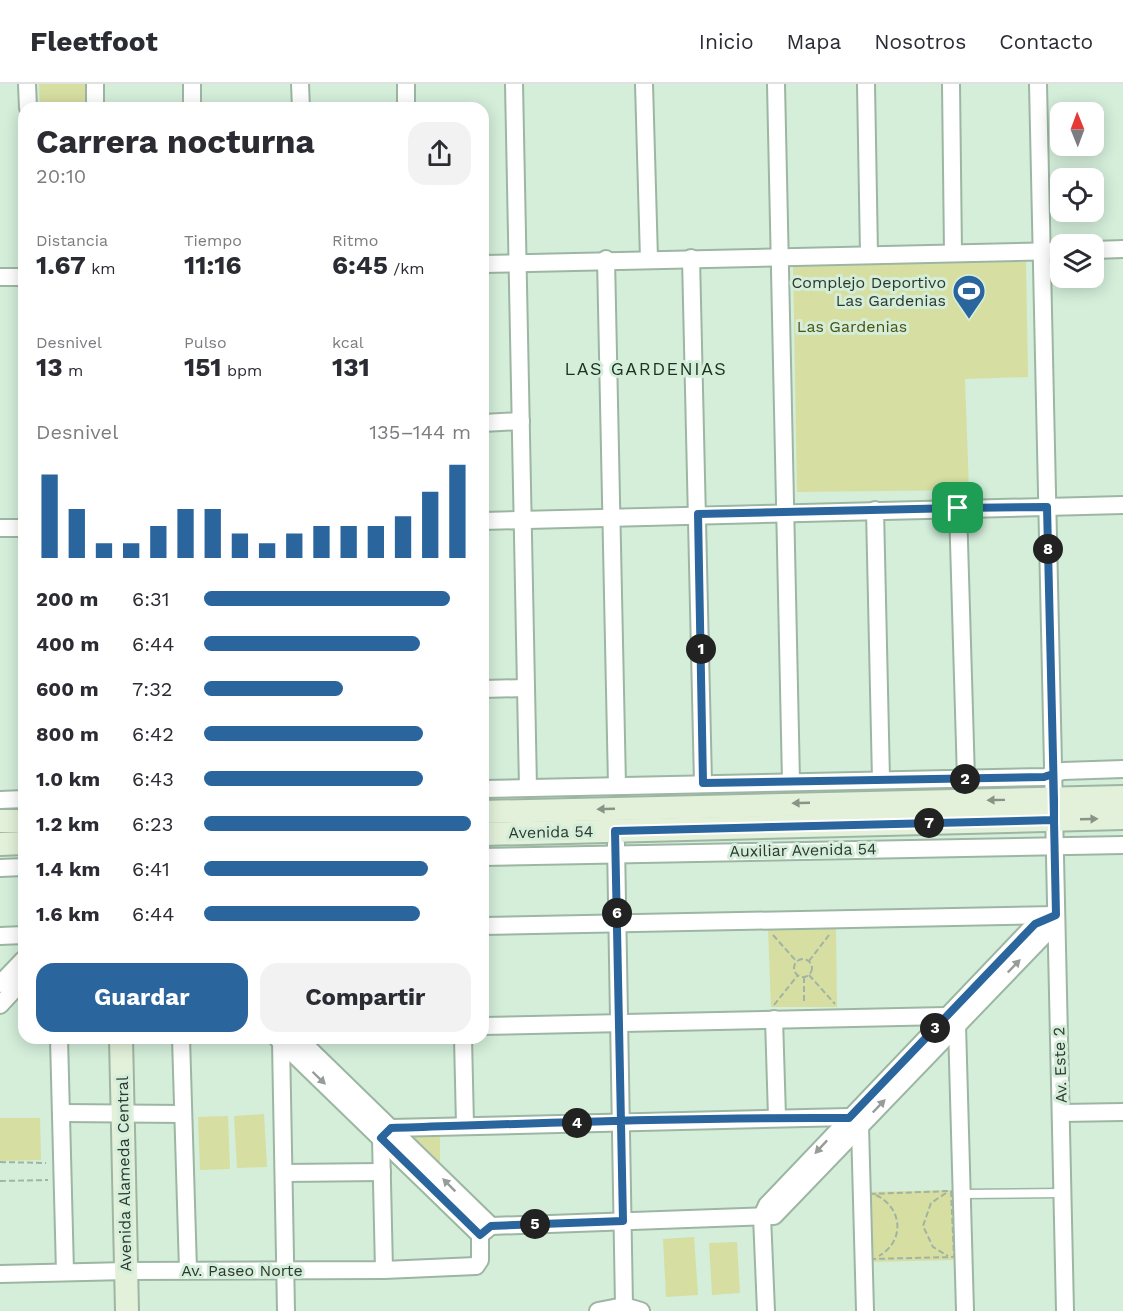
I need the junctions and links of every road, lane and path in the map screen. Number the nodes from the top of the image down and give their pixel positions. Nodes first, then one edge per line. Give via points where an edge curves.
1 (27, 84) edge
2 (95, 84) edge
3 (192, 84) edge
4 (300, 84) edge
5 (406, 84) edge
6 (514, 84) edge
7 (644, 84) edge
8 (776, 84) edge
9 (866, 84) edge
10 (951, 84) edge
11 (1038, 84) edge
12 (28, 102) edge
13 (95, 102) edge
14 (192, 102) edge
15 (301, 102) edge
16 (406, 102) edge
17 (1123, 249) edge
18 (1104, 250) edge
19 (1041, 251) junction
20 (1050, 251) edge
21 (953, 253) junction
22 (869, 254) junction
23 (780, 255) junction
24 (691, 258) junction
25 (606, 259) junction
26 (649, 259) junction
27 (518, 263) junction
28 (489, 264) edge
29 (0, 277) edge
30 (18, 277) edge
31 (520, 421) junction
32 (489, 423) edge
33 (1123, 505) edge
34 (1047, 507) junction
35 (958, 508) junction
36 (875, 510) junction
37 (786, 512) junction
38 (698, 514) junction
39 (612, 517) junction
40 (522, 520) junction
41 (489, 521) edge
42 (0, 528) edge
43 (18, 528) edge
44 (526, 688) junction
45 (489, 689) edge
46 (1123, 769) edge
47 (1053, 774) junction
48 (966, 779) junction
49 (881, 780) junction
50 (790, 782) junction
51 (703, 783) junction
52 (617, 786) junction
53 (528, 788) junction
54 (489, 789) edge
55 (1123, 797) edge
56 (18, 799) edge
57 (0, 800) edge
58 (1054, 809) junction
59 (489, 812) edge
60 (1123, 818) edge
61 (18, 821) edge
62 (0, 822) edge
63 (615, 831) junction
64 (489, 834) edge
65 (18, 843) edge
66 (0, 844) edge
67 (1055, 845) junction
68 (1123, 845) edge
69 (616, 854) junction
70 (489, 857) edge
71 (0, 867) edge
72 (18, 867) edge
73 (1056, 919) junction
74 (617, 923) junction
75 (489, 926) edge
76 (772, 934) dead end
77 (830, 934) dead end
78 (18, 935) edge
79 (0, 936) edge
80 (809, 961) junction
81 (797, 962) junction
82 (18, 965) edge
83 (798, 975) junction
84 (809, 975) junction
85 (804, 977) junction
86 (0, 984) edge
87 (18, 986) edge
88 (835, 1004) dead end
89 (0, 1005) edge
90 (804, 1009) dead end
91 (774, 1012) junction
92 (951, 1021) junction
93 (619, 1022) junction
94 (489, 1026) edge
95 (59, 1044) edge
96 (121, 1044) edge
97 (181, 1044) edge
98 (281, 1044) edge
99 (287, 1044) edge
100 (304, 1044) edge
101 (463, 1044) edge
102 (1123, 1112) edge
103 (62, 1113) junction
104 (122, 1113) junction
105 (1061, 1113) junction
106 (183, 1114) junction
107 (777, 1117) junction
108 (621, 1122) junction
109 (854, 1122) junction
110 (465, 1125) junction
111 (386, 1133) junction
112 (0, 1162) edge
113 (48, 1169) dead end
114 (382, 1172) junction
115 (284, 1173) junction
116 (55, 1180) dead end
117 (0, 1181) edge
118 (957, 1193) junction
119 (1062, 1193) junction
120 (868, 1194) junction
121 (762, 1216) junction
122 (623, 1221) junction
123 (486, 1230) junction
124 (954, 1257) junction
125 (871, 1259) junction
126 (127, 1270) junction
127 (188, 1270) junction
128 (384, 1270) junction
129 (286, 1271) junction
130 (65, 1272) junction
131 (0, 1274) edge
132 (624, 1306) junction
133 (127, 1311) edge
134 (286, 1311) edge
135 (598, 1311) edge
136 (641, 1311) edge
137 (765, 1311) edge
138 (865, 1311) edge
139 (964, 1311) edge
140 (1065, 1311) edge

1 - 12 street
2 - 13 street
3 - 14 street
4 - 15 street
5 - 16 street
6 - 27 street
7 - 26 street
8 - 23 street
9 - 22 street
10 - 21 street
11 - 19 street, Av. Este 2
17 - 18 street
19 - 20 street
19 - 21 street
19 - 34 street, Av. Este 2
21 - 22 street
22 - 23 street
23 - 24 street
23 - 37 street
24 - 26 street
24 - 38 street
25 - 26 street
25 - 27 street
25 - 39 street
27 - 28 street
27 - 31 street
29 - 30 street
31 - 32 street
31 - 40 street
33 - 34 street
34 - 35 street
34 - 47 street, Av. Este 2
35 - 36 street
35 - 48 street
36 - 37 street
36 - 49 street
37 - 38 street
37 - 50 street
38 - 39 street
38 - 51 street
39 - 40 street
39 - 52 street
40 - 41 street
40 - 44 street
42 - 43 street
44 - 45 street
44 - 53 street
46 - 47 street
47 - 48 street
47 - 58 street, Av. Este 2
48 - 49 street
49 - 50 street
50 - 51 street
51 - 52 street
52 - 53 street
53 - 54 street
55 - 58 main road, Avenida 54
56 - 57 street
58 -> 59 main road, Avenida 54
58 -> 60 main road, Avenida 54
58 - 63 main road, Avenida 54
58 - 67 street, Av. Este 2
61 - 62 main road
63 - 64 main road, Avenida 54
63 - 69 street
65 - 66 main road
67 - 68 street, Auxiliar Avenida 54
67 - 69 street, Auxiliar Avenida 54
67 - 73 street, Av. Este 2
69 - 70 street, Auxiliar Avenida 54
69 - 74 street
71 - 72 street
73 - 74 street
73 - 92 street via 1035,924
73 - 105 street, Av. Este 2
74 - 75 street
74 - 93 street
76 - 81 path
77 - 80 path
78 - 79 street
80 - 81 path
80 - 84 path
81 - 83 path via 794,967
82 - 86 street
83 - 85 path
83 - 91 path
84 - 85 path
84 - 88 path
85 - 90 path
87 - 89 street
91 - 92 street
91 - 93 street
91 - 107 street
92 - 109 street
92 - 118 street
93 - 94 street
93 - 108 street
95 - 103 street
96 - 104 main road, Avenida Alameda Central
97 - 106 street
98 - 115 street
99 -> 111 street
100 - 111 street
101 - 110 street
102 - 105 street
103 - 104 street
103 - 130 street
104 - 106 street
104 - 126 main road, Avenida Alameda Central
105 - 119 street, Av. Este 2
106 - 127 street
107 - 108 street
107 - 109 street
108 - 110 street
108 - 122 street
109 - 121 street via 774,1216
109 - 138 street
110 - 111 street
111 - 114 street
111 - 123 street
112 - 113 path via 44,1162
114 - 115 street
114 - 128 street
115 - 129 street
116 - 117 path
118 - 119 lane
118 - 120 path
118 - 124 path
118 - 124 path via 931,1203 923,1226 933,1247
118 - 139 street
119 - 140 street, Av. Este 2
120 - 125 path
120 - 125 path via 891,1206 898,1221 892,1246
121 - 122 street
121 - 137 street
122 - 123 street
122 - 132 street
123 - 128 street, Av. Paseo Norte via 476,1266
124 - 125 path
126 - 127 street, Av. Paseo Norte
126 - 130 street, Av. Paseo Norte
126 - 133 main road, Avenida Alameda Central
127 - 129 street, Av. Paseo Norte
128 - 129 street, Av. Paseo Norte
129 - 134 street
130 - 131 street, Av. Paseo Norte
132 - 135 street
132 - 136 street

